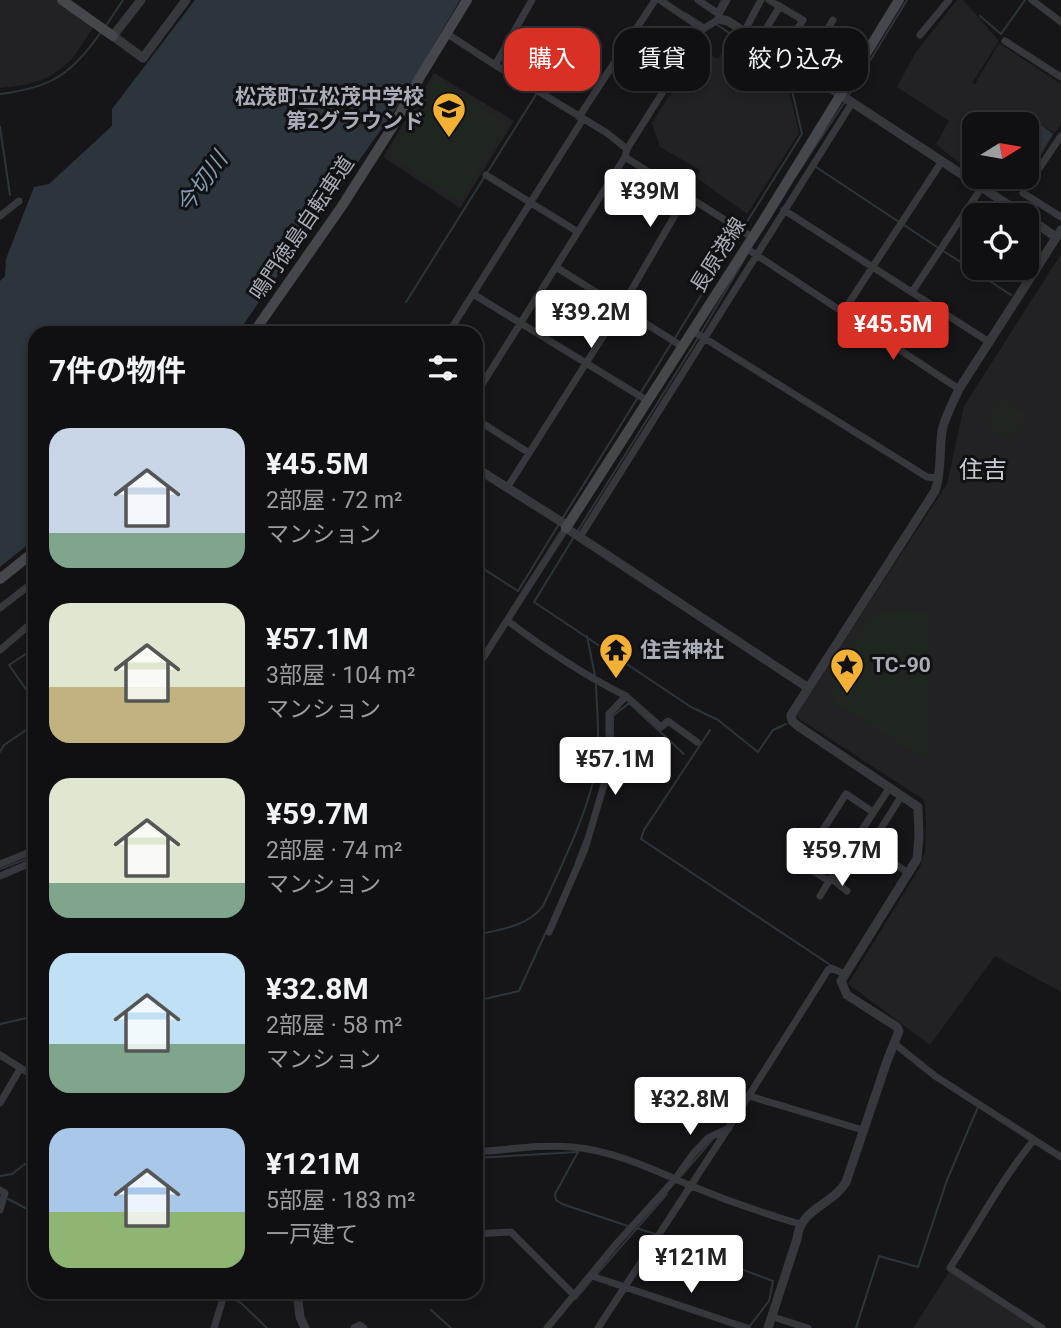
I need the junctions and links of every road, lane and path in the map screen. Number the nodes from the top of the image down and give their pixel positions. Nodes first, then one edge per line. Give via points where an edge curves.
1 (62, 0) edge
2 (141, 0) edge
3 (186, 0) edge
4 (467, 0) edge
5 (532, 0) edge
6 (657, 0) edge
7 (698, 0) edge
8 (727, 0) edge
9 (761, 0) edge
10 (769, 0) edge
11 (899, 0) edge
12 (949, 0) edge
13 (1032, 0) edge
14 (780, 6) junction
15 (719, 17) junction
16 (833, 20) dead end
17 (1061, 22) edge
18 (701, 28) edge
19 (704, 28) edge
20 (738, 28) edge
21 (746, 28) edge
22 (767, 28) edge
23 (798, 28) edge
24 (828, 28) edge
25 (446, 33) junction
26 (113, 36) junction
27 (920, 36) dead end
28 (1005, 41) dead end
29 (495, 65) junction
30 (1061, 77) edge
31 (664, 91) edge
32 (833, 91) edge
33 (846, 99) junction
34 (581, 118) junction
35 (1061, 136) edge
36 (626, 153) junction
37 (942, 161) junction
38 (1040, 167) edge
39 (962, 172) edge
40 (486, 175) dead end
41 (977, 189) edge
42 (989, 189) edge
43 (1023, 193) dead end
44 (686, 196) junction
45 (19, 201) dead end
46 (531, 203) junction
47 (1008, 203) edge
48 (784, 209) junction
49 (0, 216) edge
50 (1061, 218) edge
51 (1039, 223) edge
52 (578, 232) junction
53 (1059, 233) edge
54 (752, 237) junction
55 (746, 248) junction
56 (755, 254) junction
57 (873, 266) junction
58 (556, 267) junction
59 (912, 292) junction
60 (473, 293) junction
61 (621, 308) junction
62 (843, 312) junction
63 (521, 323) junction
64 (259, 326) edge
65 (453, 326) edge
66 (693, 331) junction
67 (704, 338) junction
68 (989, 342) junction
69 (683, 347) junction
70 (585, 363) junction
71 (483, 383) edge
72 (959, 389) junction
73 (648, 401) junction
74 (483, 423) edge
75 (529, 453) junction
76 (483, 473) edge
77 (939, 478) junction
78 (507, 488) junction
79 (567, 527) junction
80 (580, 537) junction
81 (28, 557) edge
82 (0, 579) edge
83 (28, 589) edge
84 (0, 608) edge
85 (508, 621) junction
86 (28, 627) edge
87 (0, 650) edge
88 (483, 658) edge
89 (807, 687) junction
90 (626, 696) junction
91 (697, 742) dead end
92 (890, 787) junction
93 (902, 795) junction
94 (873, 812) junction
95 (857, 837) junction
96 (799, 839) dead end
97 (870, 846) junction
98 (811, 847) junction
99 (28, 853) edge
100 (0, 864) edge
101 (28, 864) edge
102 (839, 865) junction
103 (810, 869) dead end
104 (908, 873) junction
105 (0, 876) edge
106 (830, 880) junction
107 (847, 891) dead end
108 (820, 896) dead end
109 (549, 932) dead end
110 (845, 974) junction
111 (895, 1044) junction
112 (0, 1055) edge
113 (20, 1069) junction
114 (28, 1073) edge
115 (749, 1096) junction
116 (0, 1103) edge
117 (729, 1127) junction
118 (863, 1130) junction
119 (1034, 1140) junction
120 (483, 1152) edge
121 (1061, 1157) edge
122 (675, 1179) junction
123 (691, 1186) junction
124 (0, 1190) edge
125 (0, 1210) edge
126 (800, 1224) junction
127 (483, 1234) edge
128 (592, 1276) junction
129 (625, 1288) junction
130 (575, 1296) junction
131 (223, 1299) edge
132 (298, 1299) edge
133 (773, 1317) junction
134 (214, 1328) edge
135 (305, 1328) edge
136 (354, 1328) edge
137 (364, 1328) edge
138 (547, 1328) edge
139 (598, 1328) edge
140 (747, 1328) edge
141 (768, 1328) edge
142 (808, 1328) edge
143 (1042, 1328) edge

1 - 26 main road
2 - 26 street
3 - 26 street via 143,58
4 - 25 main road, 鳴門徳島自転車道
5 - 29 street
6 - 18 street
6 - 34 street
7 - 15 street
8 - 15 street
9 - 21 street
10 - 14 street
11 - 33 main road, 長原港線
12 - 27 street
13 - 17 street
14 - 22 street
14 - 23 street via 803,20
15 - 19 street
15 - 20 street
16 - 24 street
25 - 29 street
25 - 64 main road, 鳴門徳島自転車道 via 386,138
28 - 30 street
29 - 34 street
31 - 36 street
32 - 33 street
33 - 37 street
33 - 48 street
33 - 54 main road, 長原港線
34 - 36 street via 607,133
34 - 46 street
35 - 38 street
36 - 44 street
36 - 52 street
37 - 39 street
37 - 57 street
40 - 46 street
41 - 59 street
42 - 47 street
43 - 50 street
44 - 54 street
44 - 61 street
45 - 49 street
46 - 52 street
46 - 60 street
48 - 56 street
48 - 57 street
51 - 53 street
52 - 58 street
53 - 68 street
54 - 55 main road, 長原港線
55 - 56 street
55 - 66 main road, 長原港線
56 - 62 street
56 - 67 street
57 - 59 street
57 - 62 street
58 - 61 street
58 - 63 street
59 - 68 street
60 - 63 street
60 - 65 street
61 - 69 street
61 - 70 street
62 - 72 street
63 - 70 street
63 - 71 street
66 - 67 street
66 - 69 main road, 長原港線
67 - 77 street via 927,477
67 - 80 street
68 - 72 street
69 - 73 main road, 長原港線
70 - 73 street
70 - 75 street
72 - 77 street via 943,427
73 - 79 main road, 長原港線
74 - 75 street
75 - 78 street
76 - 78 street
77 - 89 street via 935,491
78 - 79 street
79 - 80 street
79 - 85 street
80 - 89 street
81 - 82 main road
83 - 84 street
85 - 88 street
85 - 90 street
86 - 87 street
89 - 92 street via 792,721
90 - 91 street via 661,727 668,721
90 - 109 street via 610,714 609,745 614,754 585,849
92 - 93 street
92 - 94 street
93 - 97 street
93 - 104 street via 919,811 917,859
94 - 95 street
94 - 98 street via 846,794
95 - 97 street
95 - 102 street
96 - 98 street
97 - 104 street
98 - 102 street
99 - 100 street
101 - 105 street
102 - 106 street
103 - 106 street
104 - 110 street
106 - 107 street
106 - 108 street
110 - 111 street via 841,981 847,995 897,1027
110 - 115 street via 828,970
111 - 118 street
111 - 119 street via 935,1076
112 - 113 street
113 - 114 street
113 - 116 street
115 - 117 street
115 - 118 street
117 - 122 street via 708,1138
117 - 123 street
118 - 126 street via 841,1190
119 - 121 street
119 - 143 street via 1014,1164 950,1268
120 - 122 street via 573,1147
122 - 123 street
122 - 128 street
123 - 126 street
123 - 129 street
124 - 125 street via 5,1193
126 - 133 street
127 - 130 street via 511,1232
128 - 129 street
128 - 130 street
129 - 139 street
129 - 140 street
130 - 138 street
131 - 134 street
132 - 135 street
133 - 141 street
133 - 142 street
136 - 137 street

